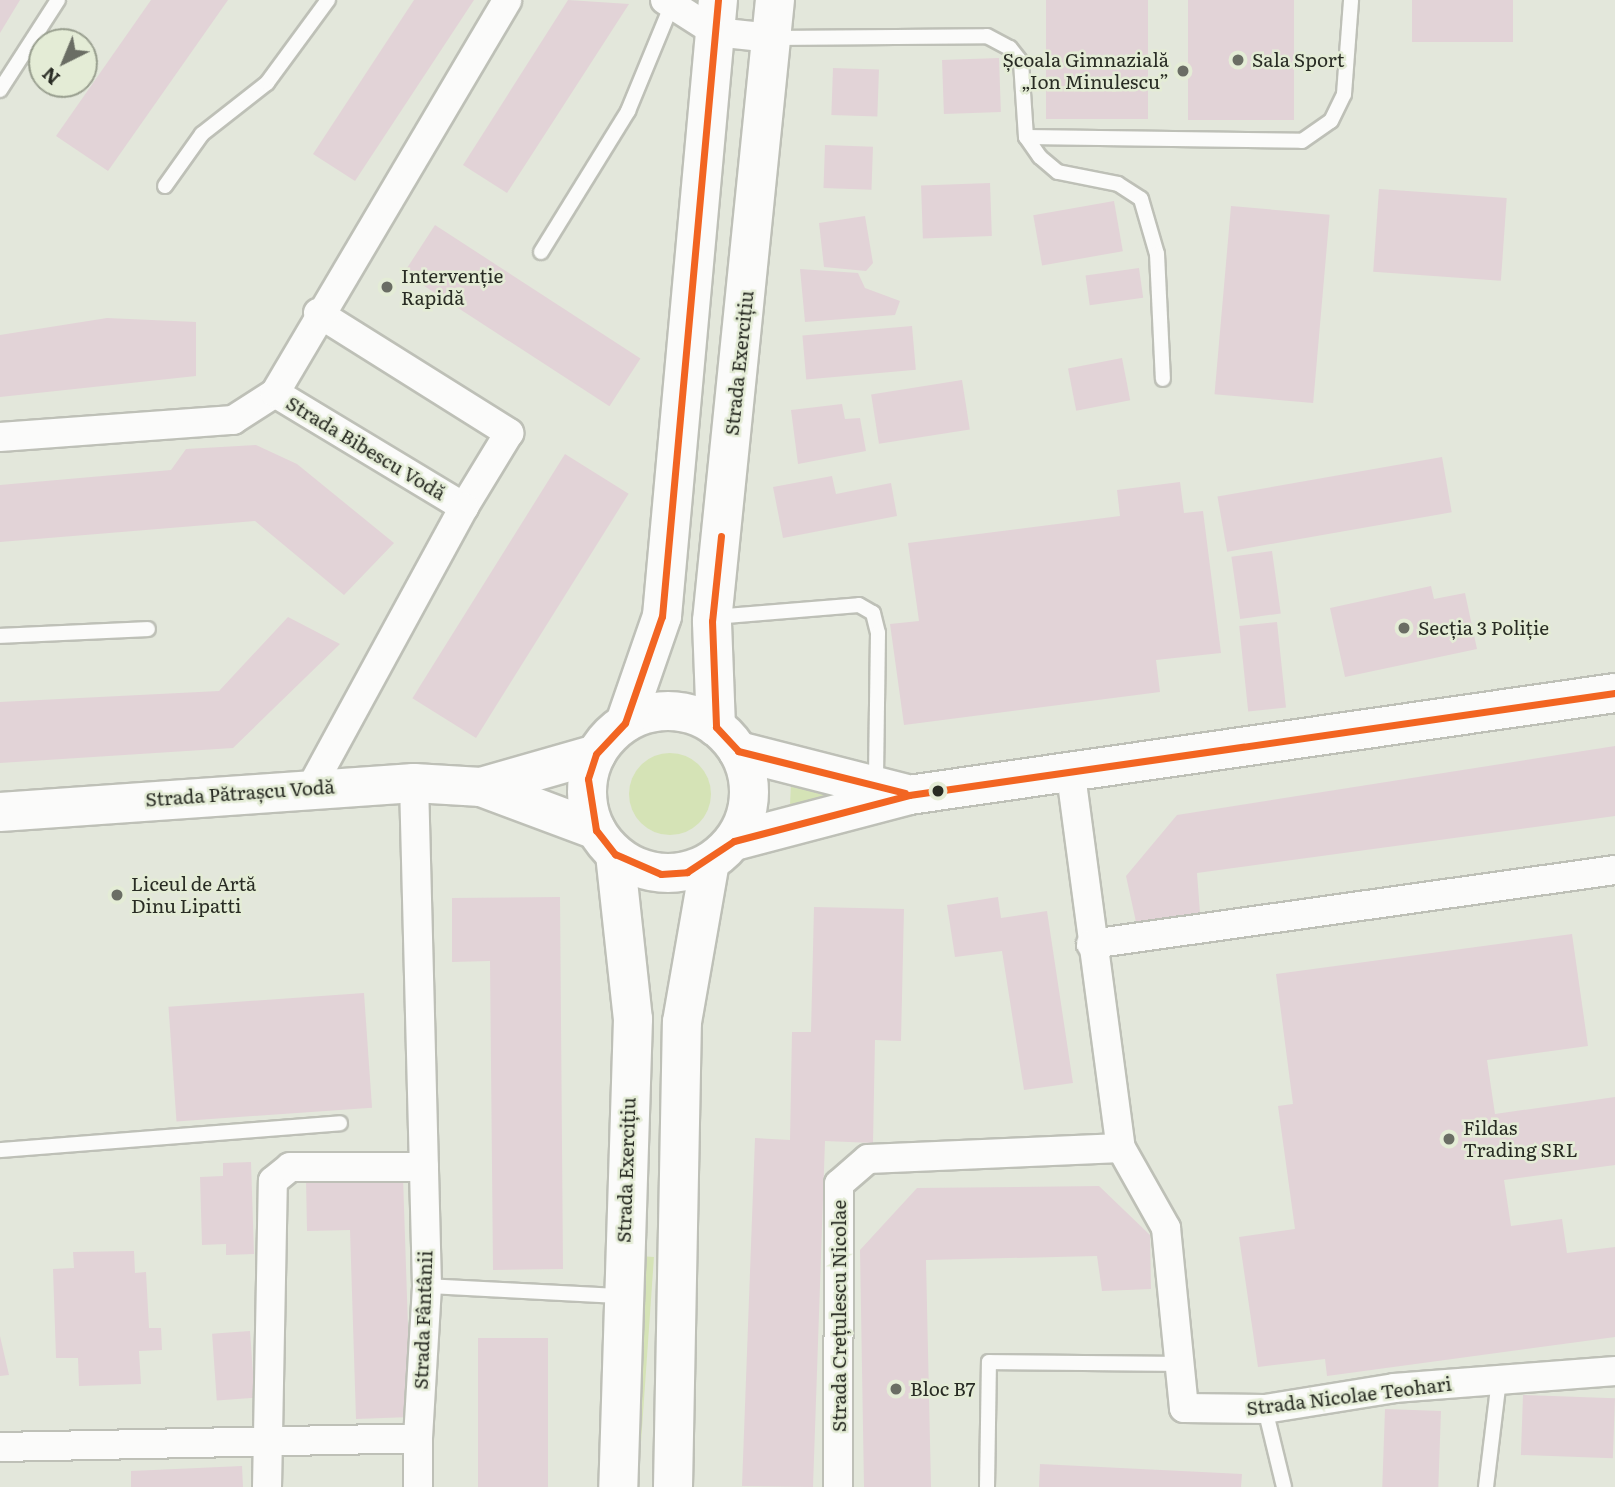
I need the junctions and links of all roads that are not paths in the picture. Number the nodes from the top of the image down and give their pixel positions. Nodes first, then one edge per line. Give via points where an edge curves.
1 (58, 0) edge
2 (328, 0) edge
3 (507, 0) edge
4 (775, 0) edge
5 (1351, 0) edge
6 (669, 2) edge
7 (717, 16) edge
8 (772, 38) junction
9 (0, 90) edge
10 (1026, 137) junction
11 (165, 186) dead end
12 (541, 252) dead end
13 (318, 313) junction
14 (1163, 379) dead end
15 (275, 393) junction
16 (0, 437) edge
17 (464, 508) junction
18 (713, 617) junction
19 (148, 629) dead end
20 (0, 636) edge
21 (1615, 693) edge
22 (625, 723) junction
23 (727, 739) junction
24 (596, 754) junction
25 (1072, 775) junction
26 (414, 783) junction
27 (312, 786) junction
28 (481, 787) junction
29 (893, 790) junction
30 (0, 812) edge
31 (606, 842) junction
32 (722, 851) junction
33 (1615, 870) edge
34 (1091, 943) junction
35 (340, 1123) dead end
36 (1121, 1148) junction
37 (0, 1150) edge
38 (424, 1167) junction
39 (427, 1286) junction
40 (621, 1296) junction
41 (1178, 1364) junction
42 (1615, 1371) edge
43 (1499, 1380) junction
44 (1265, 1409) junction
45 (418, 1438) junction
46 (270, 1440) junction
47 (0, 1447) edge
48 (267, 1487) edge
49 (418, 1487) edge
50 (618, 1487) edge
51 (673, 1487) edge
52 (838, 1487) edge
53 (987, 1487) edge
54 (1284, 1487) edge
55 (1486, 1487) edge

1 - 9 lane
2 - 11 lane via 267,83 202,134
3 - 13 street
4 - 8 main road, Strada Exercițiu
5 - 10 lane via 1345,94 1331,121 1310,138
6 - 7 street
6 - 12 lane via 628,111
7 - 8 street
7 - 22 main road via 662,616
8 - 10 lane via 987,36 1021,62
8 - 18 main road, Strada Exercițiu
10 - 14 lane via 1058,172 1118,184 1141,199 1157,254
13 - 15 street
13 - 17 street via 509,433
15 - 16 street, Strada Bibescu Vodă via 233,420
15 - 17 street, Strada Bibescu Vodă
17 - 27 street, Strada Bibescu Vodă
18 - 23 main road, Strada Exercițiu
18 - 29 lane via 859,605 873,613
19 - 20 lane
21 - 25 main road
22 - 23 main road via 671,711
22 - 24 main road
23 - 29 main road
23 - 32 main road via 749,796
24 - 28 main road
24 - 31 main road via 587,805
25 - 29 main road
25 - 34 street, Strada Nicolae Teohari
26 - 27 main road, Strada Pătrașcu Vodă
26 - 28 main road, Strada Pătrașcu Vodă
26 - 38 street, Strada Fântânii
27 - 30 main road, Strada Pătrașcu Vodă
28 - 31 main road
29 - 32 main road
31 - 32 main road via 661,874
31 - 40 main road, Strada Exercițiu via 632,1019
32 - 51 main road via 682,1022
33 - 34 street
34 - 36 street, Strada Nicolae Teohari
35 - 37 lane
36 - 41 street, Strada Nicolae Teohari via 1166,1228
36 - 52 street, Strada Crețulescu Nicolae via 868,1159 839,1184
38 - 39 street, Strada Fântânii
38 - 46 street via 290,1167 272,1181
39 - 40 lane
39 - 45 street, Strada Fântânii
40 - 50 main road, Strada Exercițiu
41 - 44 street, Strada Nicolae Teohari via 1184,1408
41 - 53 lane via 989,1362
42 - 43 street, Strada Nicolae Teohari
43 - 44 street, Strada Nicolae Teohari via 1394,1388
43 - 55 lane
44 - 54 lane
45 - 46 street
45 - 49 street, Strada Fântânii
46 - 47 street
46 - 48 street

